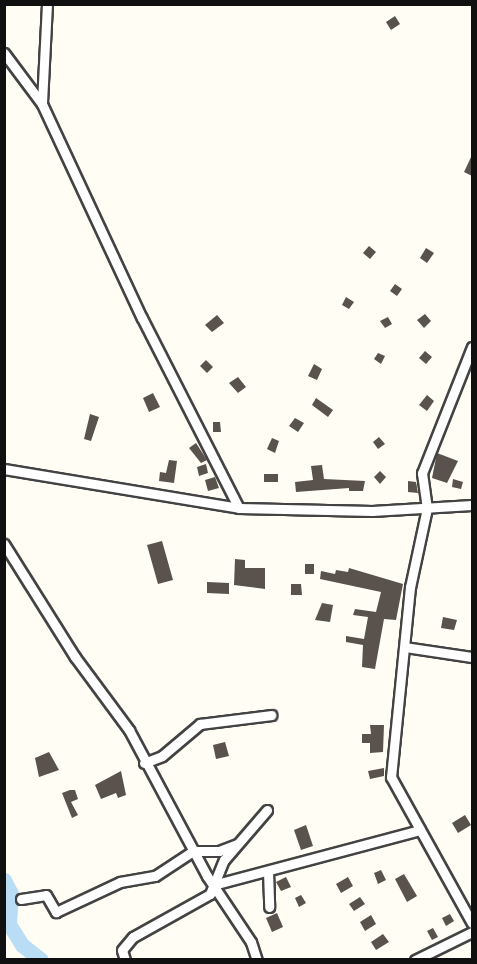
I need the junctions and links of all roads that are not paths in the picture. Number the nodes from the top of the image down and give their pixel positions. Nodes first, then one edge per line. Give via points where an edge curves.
1 (47, 4) edge
2 (4, 53) edge
3 (42, 104) junction
4 (472, 346) edge
5 (4, 469) edge
6 (472, 505) edge
7 (239, 508) junction
8 (427, 508) junction
9 (4, 544) edge
10 (405, 647) junction
11 (472, 657) edge
12 (271, 715) dead end
13 (144, 763) junction
14 (267, 810) dead end
15 (420, 830) junction
16 (237, 844) junction
17 (194, 851) junction
18 (268, 871) junction
19 (213, 885) junction
20 (21, 899) dead end
21 (269, 907) dead end
22 (472, 923) edge
23 (472, 932) edge
24 (125, 960) edge
25 (257, 960) edge
26 (415, 960) edge

1 - 3 street
2 - 3 street
3 - 7 street via 142,318
4 - 8 street via 422,473
5 - 7 street
6 - 8 street
7 - 8 street
8 - 10 street via 414,559
9 - 13 street via 75,657 129,730
10 - 11 street
10 - 15 street via 391,777
12 - 13 street via 200,724 162,756
13 - 17 street
14 - 16 street via 251,834
15 - 18 street
15 - 22 street
16 - 17 street via 219,851
16 - 19 street
17 - 19 street
17 - 20 street via 155,876 120,882 56,912 46,895
18 - 19 street
18 - 21 street
19 - 24 street via 210,894 133,937 122,950
19 - 25 street via 251,942
23 - 26 street

